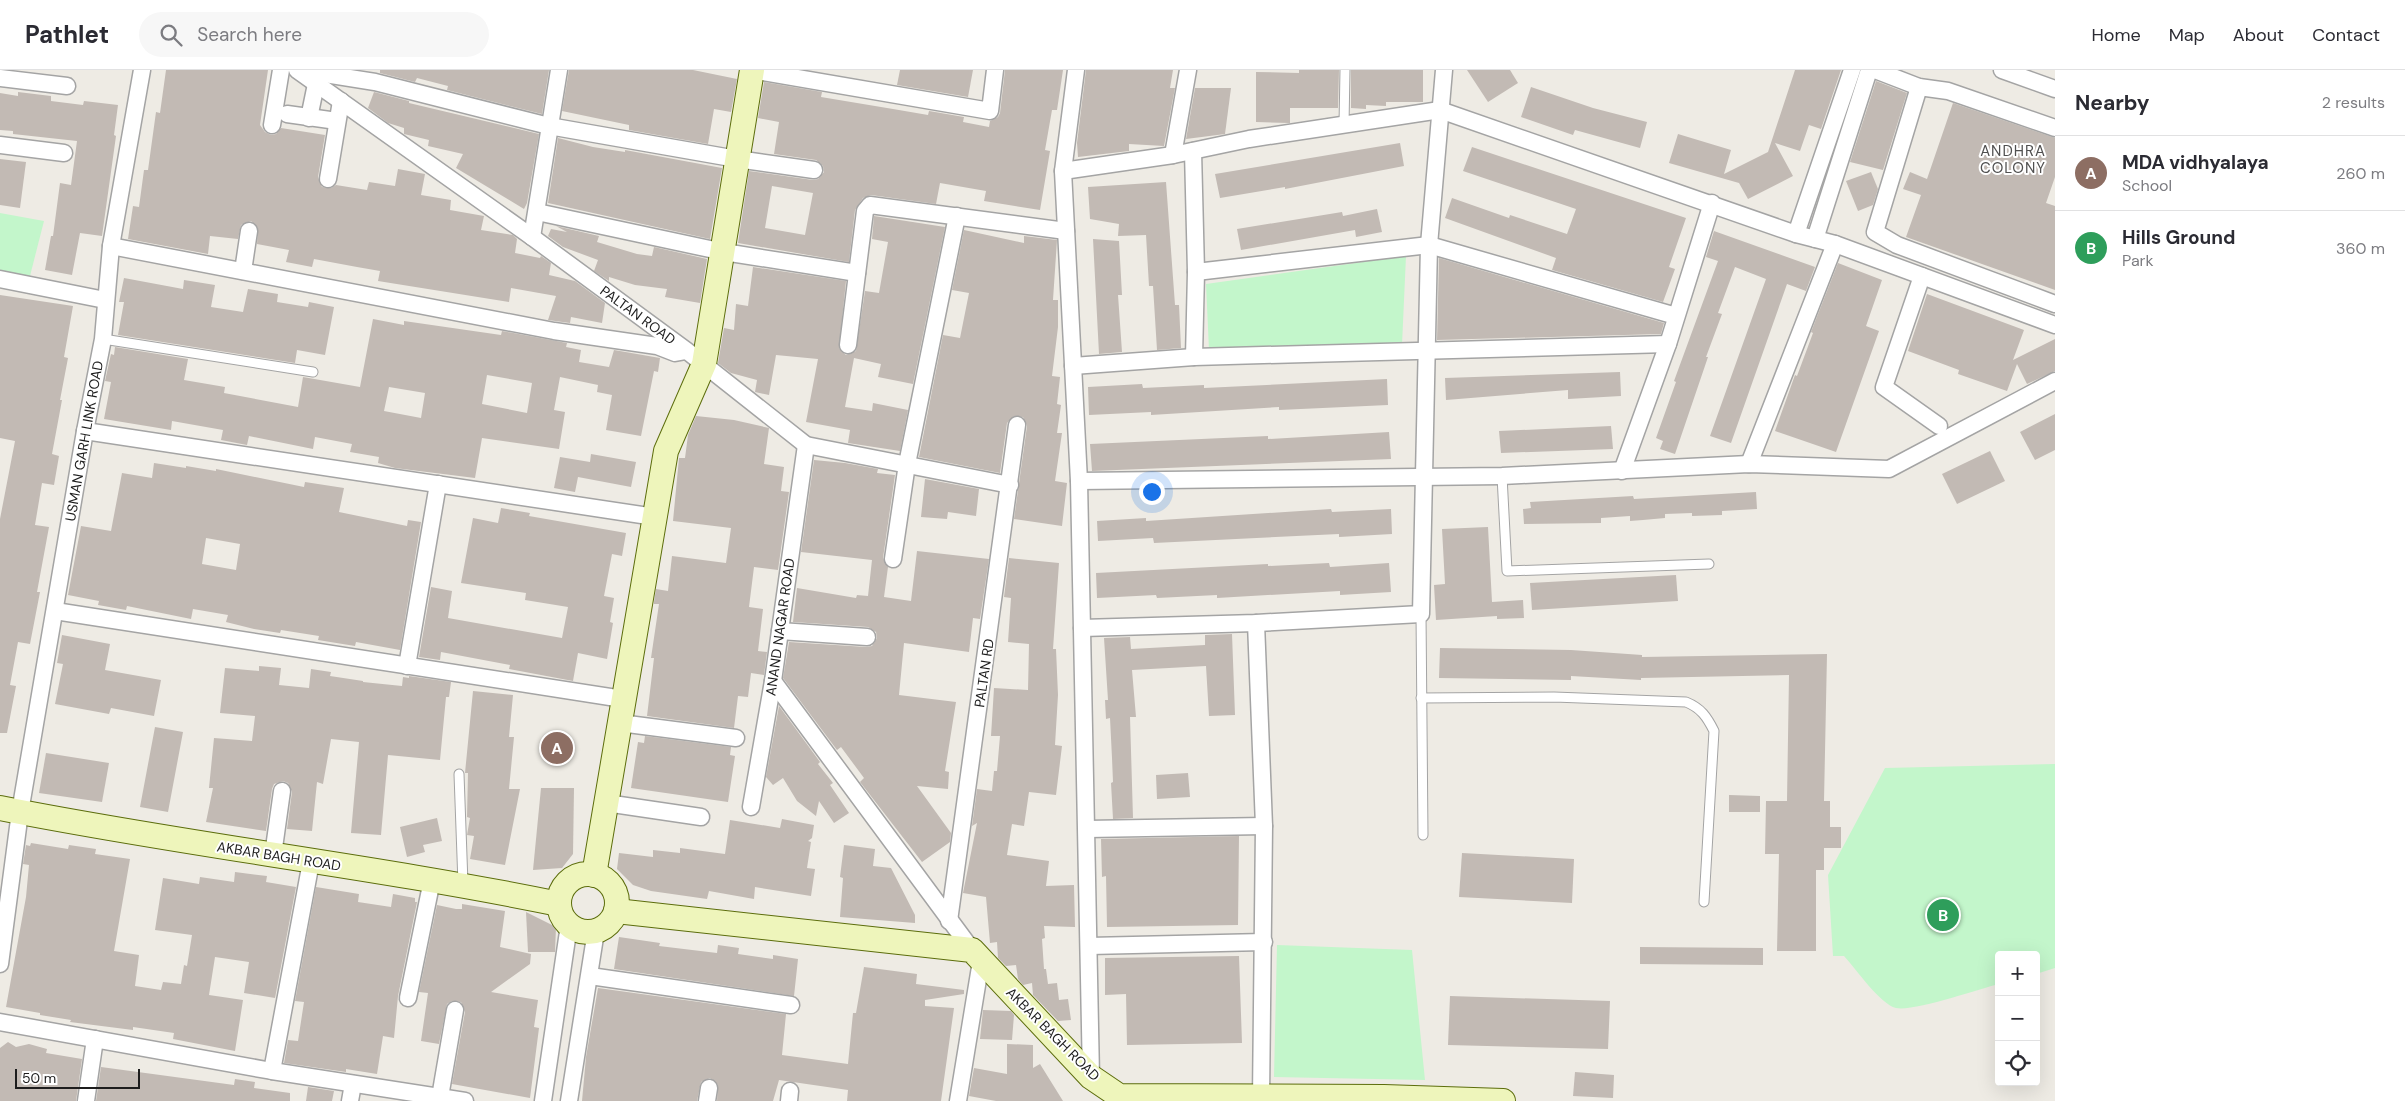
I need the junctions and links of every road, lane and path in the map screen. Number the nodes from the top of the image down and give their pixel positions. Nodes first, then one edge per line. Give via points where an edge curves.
1 (142, 70) edge
2 (281, 70) edge
3 (298, 70) edge
4 (559, 70) edge
5 (752, 70) edge
6 (995, 70) edge
7 (1076, 70) edge
8 (1188, 70) edge
9 (1345, 70) edge
10 (1444, 70) edge
11 (1852, 70) edge
12 (1869, 70) edge
13 (1875, 70) edge
14 (2002, 70) edge
15 (0, 78) edge
16 (316, 84) junction
17 (67, 86) dead end
18 (1919, 87) junction
19 (2055, 89) edge
20 (341, 101) junction
21 (1440, 110) junction
22 (287, 114) dead end
23 (309, 118) junction
24 (337, 121) junction
25 (272, 125) dead end
26 (1344, 125) junction
27 (549, 126) junction
28 (2055, 128) edge
29 (0, 145) edge
30 (1193, 151) junction
31 (64, 154) dead end
32 (1173, 155) junction
33 (737, 159) junction
34 (814, 170) dead end
35 (1063, 171) junction
36 (328, 179) dead end
37 (1712, 203) junction
38 (537, 212) junction
39 (957, 216) junction
40 (248, 231) dead end
41 (1066, 231) junction
42 (1796, 234) junction
43 (532, 237) junction
44 (1815, 239) junction
45 (1835, 244) junction
46 (1429, 245) junction
47 (111, 246) junction
48 (724, 252) junction
49 (243, 271) junction
50 (1196, 272) junction
51 (857, 273) junction
52 (1922, 276) junction
53 (0, 279) edge
54 (105, 300) junction
55 (2055, 304) edge
56 (1676, 316) junction
57 (2055, 325) edge
58 (103, 339) junction
59 (1668, 344) junction
60 (848, 345) dead end
61 (1425, 351) junction
62 (695, 357) junction
63 (1194, 357) junction
64 (1073, 366) junction
65 (313, 372) dead end
66 (2055, 381) edge
67 (1017, 425) dead end
68 (1939, 426) dead end
69 (85, 431) junction
70 (806, 445) junction
71 (907, 464) junction
72 (1749, 464) junction
73 (1622, 471) junction
74 (1423, 476) junction
75 (1502, 476) junction
76 (1078, 481) junction
77 (438, 484) junction
78 (1010, 485) junction
79 (655, 517) junction
80 (893, 559) dead end
81 (1709, 564) dead end
82 (55, 611) junction
83 (1421, 614) junction
84 (1256, 623) junction
85 (1082, 628) junction
86 (780, 631) junction
87 (867, 637) dead end
88 (407, 666) junction
89 (773, 681) junction
90 (1421, 698) junction
91 (623, 699) junction
92 (620, 722) junction
93 (736, 738) dead end
94 (459, 774) dead end
95 (282, 791) dead end
96 (606, 803) junction
97 (751, 807) dead end
98 (10, 810) edge
99 (701, 817) dead end
100 (1264, 826) junction
101 (1087, 829) junction
102 (1423, 835) dead end
103 (273, 855) junction
104 (311, 862) junction
105 (594, 875) junction
106 (432, 880) junction
107 (463, 884) junction
108 (1704, 902) dead end
109 (559, 904) junction
110 (616, 911) junction
111 (949, 921) junction
112 (569, 925) junction
113 (596, 931) junction
114 (1264, 942) junction
115 (1089, 946) junction
116 (976, 955) junction
117 (0, 964) edge
118 (590, 976) junction
119 (408, 998) dead end
120 (791, 1005) dead end
121 (455, 1010) dead end
122 (0, 1022) edge
123 (95, 1039) junction
124 (272, 1071) junction
125 (1091, 1077) junction
126 (353, 1084) junction
127 (440, 1097) junction
128 (1253, 1099) edge
129 (1384, 1099) edge
130 (86, 1101) edge
131 (350, 1101) edge
132 (464, 1101) edge
133 (542, 1101) edge
134 (569, 1101) edge
135 (958, 1101) edge
136 (1503, 1101) edge

1 - 47 street, USMAN GARH LINK ROAD
2 - 25 street
3 - 16 street, PALTAN ROAD
3 - 27 street via 375,82
4 - 27 street
5 - 6 street via 990,111
5 - 33 street
7 - 35 street
8 - 32 street
9 - 26 lane
10 - 21 street
11 - 42 street
12 - 44 street
13 - 18 street
14 - 19 street
15 - 17 street
16 - 20 street, PALTAN ROAD
16 - 23 street
18 - 28 street via 1948,91
18 - 55 street via 1874,232 1897,246
20 - 24 street
20 - 43 street, PALTAN ROAD
21 - 26 street
21 - 37 street
21 - 46 street
22 - 23 street
23 - 24 street
24 - 36 street
26 - 30 street
27 - 33 street
27 - 38 street
29 - 31 street
30 - 32 street
30 - 50 street
32 - 35 street
33 - 34 street
33 - 48 street
35 - 41 street
37 - 42 street
37 - 56 street
38 - 43 street
38 - 48 street
39 - 41 street
39 - 51 street via 870,205 865,211
39 - 71 street
40 - 49 street
41 - 64 street
42 - 44 street
43 - 62 street, PALTAN ROAD
44 - 45 street
45 - 52 street
45 - 72 street
46 - 50 street
46 - 56 street
46 - 61 street
47 - 49 street
47 - 54 street, USMAN GARH LINK ROAD
48 - 51 street
48 - 62 street
49 - 62 street via 554,331 657,346
50 - 63 street
51 - 60 street
52 - 57 street
52 - 68 street via 1884,387
53 - 54 street
54 - 58 street, USMAN GARH LINK ROAD
56 - 59 street
58 - 65 lane
58 - 69 street, USMAN GARH LINK ROAD
59 - 61 street
59 - 73 street
61 - 63 street
61 - 74 street
62 - 70 street, PALTAN ROAD
62 - 79 street via 666,451
63 - 64 street
64 - 76 street
66 - 72 street via 1889,469
67 - 78 street, PALTAN RD
69 - 77 street
69 - 82 street, USMAN GARH LINK ROAD
70 - 71 street, PALTAN ROAD
70 - 86 street, ANAND NAGAR ROAD
71 - 78 street, PALTAN ROAD
71 - 80 street
72 - 73 street
73 - 75 street
74 - 75 street
74 - 76 street
74 - 83 street
75 - 81 lane via 1507,570
76 - 85 street
77 - 79 street
77 - 88 street
78 - 111 street, PALTAN RD
79 - 91 street
82 - 88 street
82 - 98 street, USMAN GARH LINK ROAD
83 - 84 street
83 - 90 lane
84 - 85 street
84 - 100 street
85 - 101 street
86 - 87 street
86 - 89 street, ANAND NAGAR ROAD
88 - 91 street
89 - 97 street, ANAND NAGAR ROAD
89 - 111 street
90 - 102 lane
90 - 108 lane via 1554,697 1686,702 1698,707 1714,731
91 - 92 street
92 - 93 street
92 - 96 street
94 - 107 lane
95 - 103 street
96 - 99 street
96 - 105 street
98 - 103 street, AKBAR BAGH ROAD
98 - 117 street, USMAN GARH LINK ROAD
100 - 101 street
100 - 114 street
101 - 115 street
103 - 104 street, AKBAR BAGH ROAD
104 - 106 street, AKBAR BAGH ROAD
104 - 124 street
105 - 109 street via 570,881 560,895
105 - 110 street via 603,878 615,892
106 - 107 street, AKBAR BAGH ROAD
106 - 119 street
107 - 109 street, AKBAR BAGH ROAD
109 - 112 street via 560,912
110 - 113 street via 607,925
110 - 116 street
111 - 116 street
112 - 113 street via 583,932
112 - 133 street
113 - 118 street
114 - 115 street
114 - 128 street
115 - 125 street
116 - 125 street, AKBAR BAGH ROAD
116 - 135 street
118 - 120 street
118 - 134 street
121 - 127 street
122 - 123 street
123 - 124 street
123 - 130 street
124 - 126 street
125 - 128 street, AKBAR BAGH ROAD via 1119,1096
126 - 127 street
126 - 131 street
127 - 132 street
128 - 129 street, AKBAR BAGH ROAD
129 - 136 street, AKBAR BAGH ROAD

